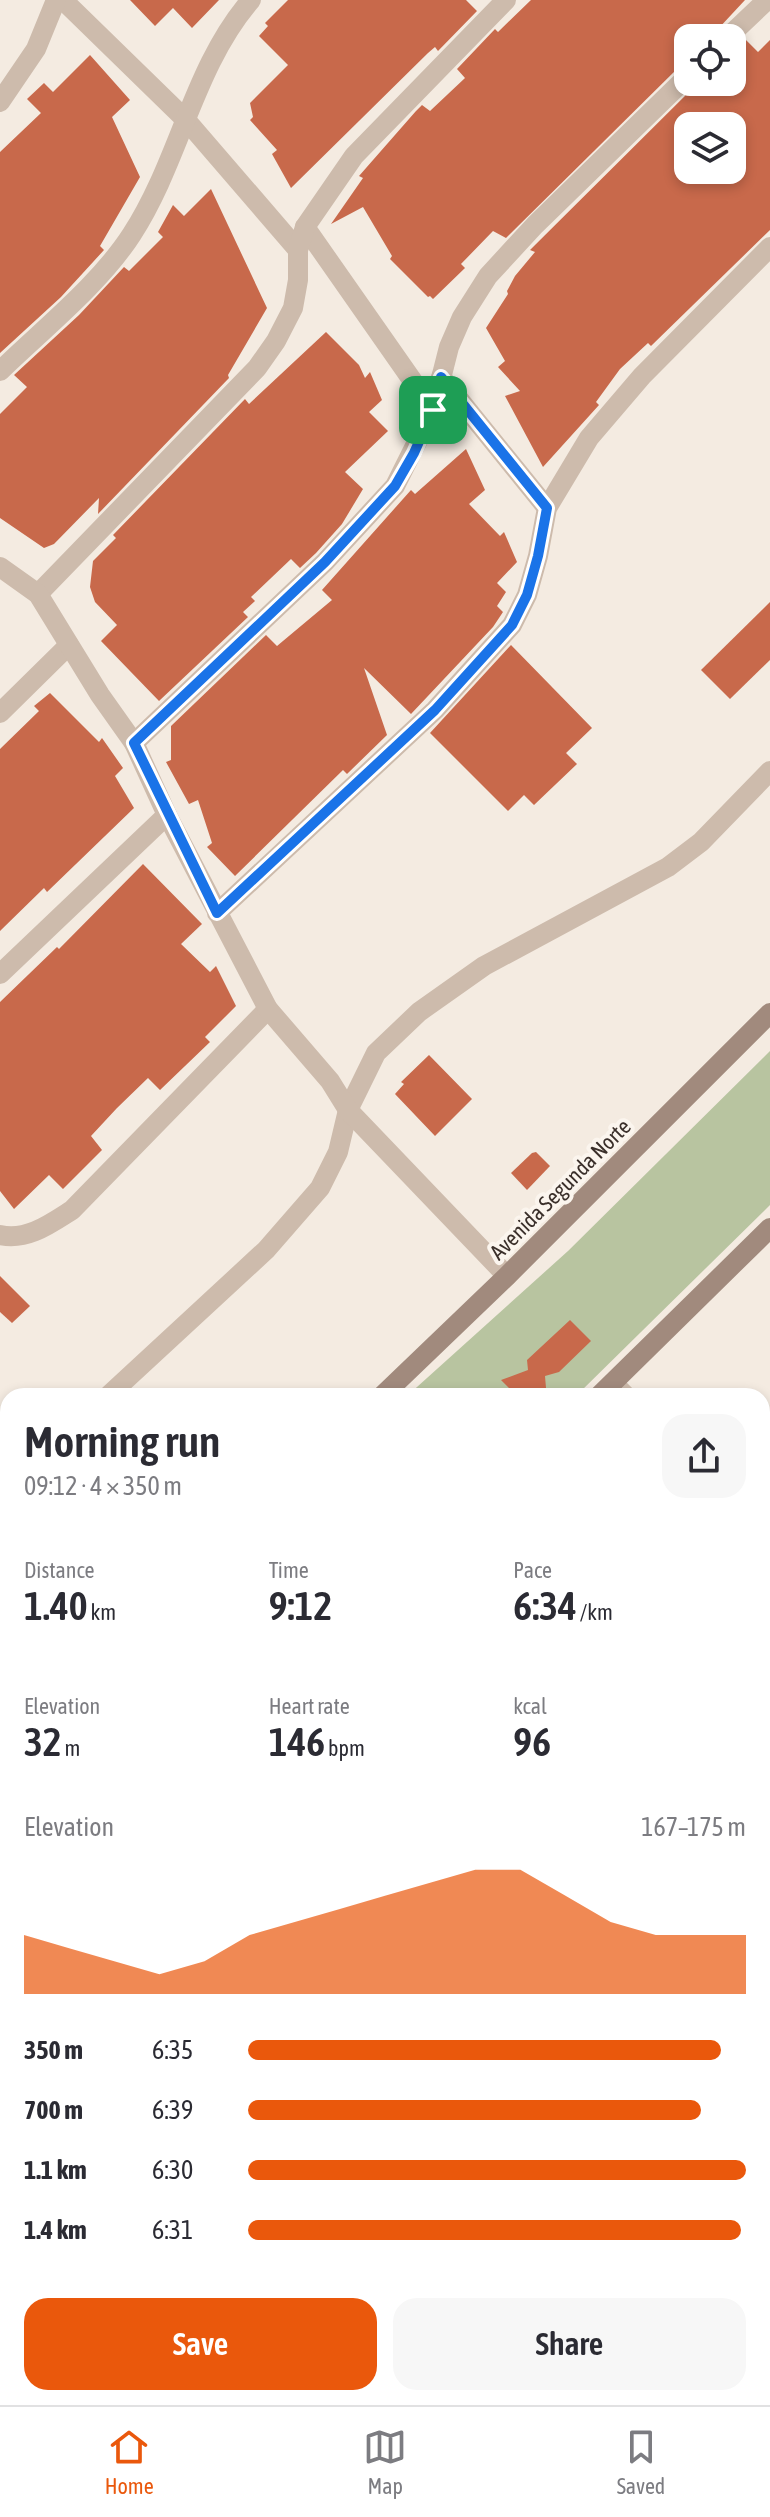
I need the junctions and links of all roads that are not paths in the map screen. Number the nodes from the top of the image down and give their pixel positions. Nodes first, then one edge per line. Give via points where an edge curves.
1 (251, 0) edge
2 (506, 0) edge
3 (767, 0) edge
4 (54, 3) edge
5 (742, 24) edge
6 (674, 90) edge
7 (0, 102) edge
8 (186, 120) junction
9 (305, 227) junction
10 (770, 247) edge
11 (298, 250) junction
12 (0, 371) edge
13 (441, 377) junction
14 (433, 410) junction
15 (547, 508) junction
16 (0, 567) edge
17 (38, 594) junction
18 (69, 645) junction
19 (0, 713) edge
20 (134, 743) junction
21 (770, 771) edge
22 (167, 815) junction
23 (217, 913) junction
24 (0, 974) edge
25 (268, 1009) junction
26 (770, 1013) edge
27 (348, 1110) junction
28 (770, 1228) edge
29 (0, 1235) edge
30 (507, 1276) junction
31 (117, 1388) edge
32 (390, 1388) edge
33 (616, 1388) edge

1 - 8 street via 218,46
2 - 9 street via 354,156
3 - 5 street
4 - 7 street via 36,49
4 - 8 street
6 - 13 street via 488,276 462,317
8 - 11 street
8 - 12 street via 133,233 112,262
9 - 11 street
9 - 14 street
10 - 15 street via 633,386 589,438
11 - 17 street via 293,308 257,368
13 - 14 street
13 - 15 street
14 - 20 street via 395,486 325,562
15 - 23 street via 527,595 512,625 435,710
16 - 17 street
17 - 18 street
18 - 19 street
18 - 20 street
20 - 22 street
21 - 27 street via 701,842 668,867 484,966 419,1012 376,1053
22 - 23 street
22 - 24 street
23 - 25 street
25 - 27 street
25 - 29 street via 72,1210 40,1230
26 - 30 main road, Avenida Segunda Norte
27 - 30 street
27 - 31 street via 338,1152 320,1188 266,1250
28 - 33 main road
30 - 32 main road, Avenida Segunda Norte

